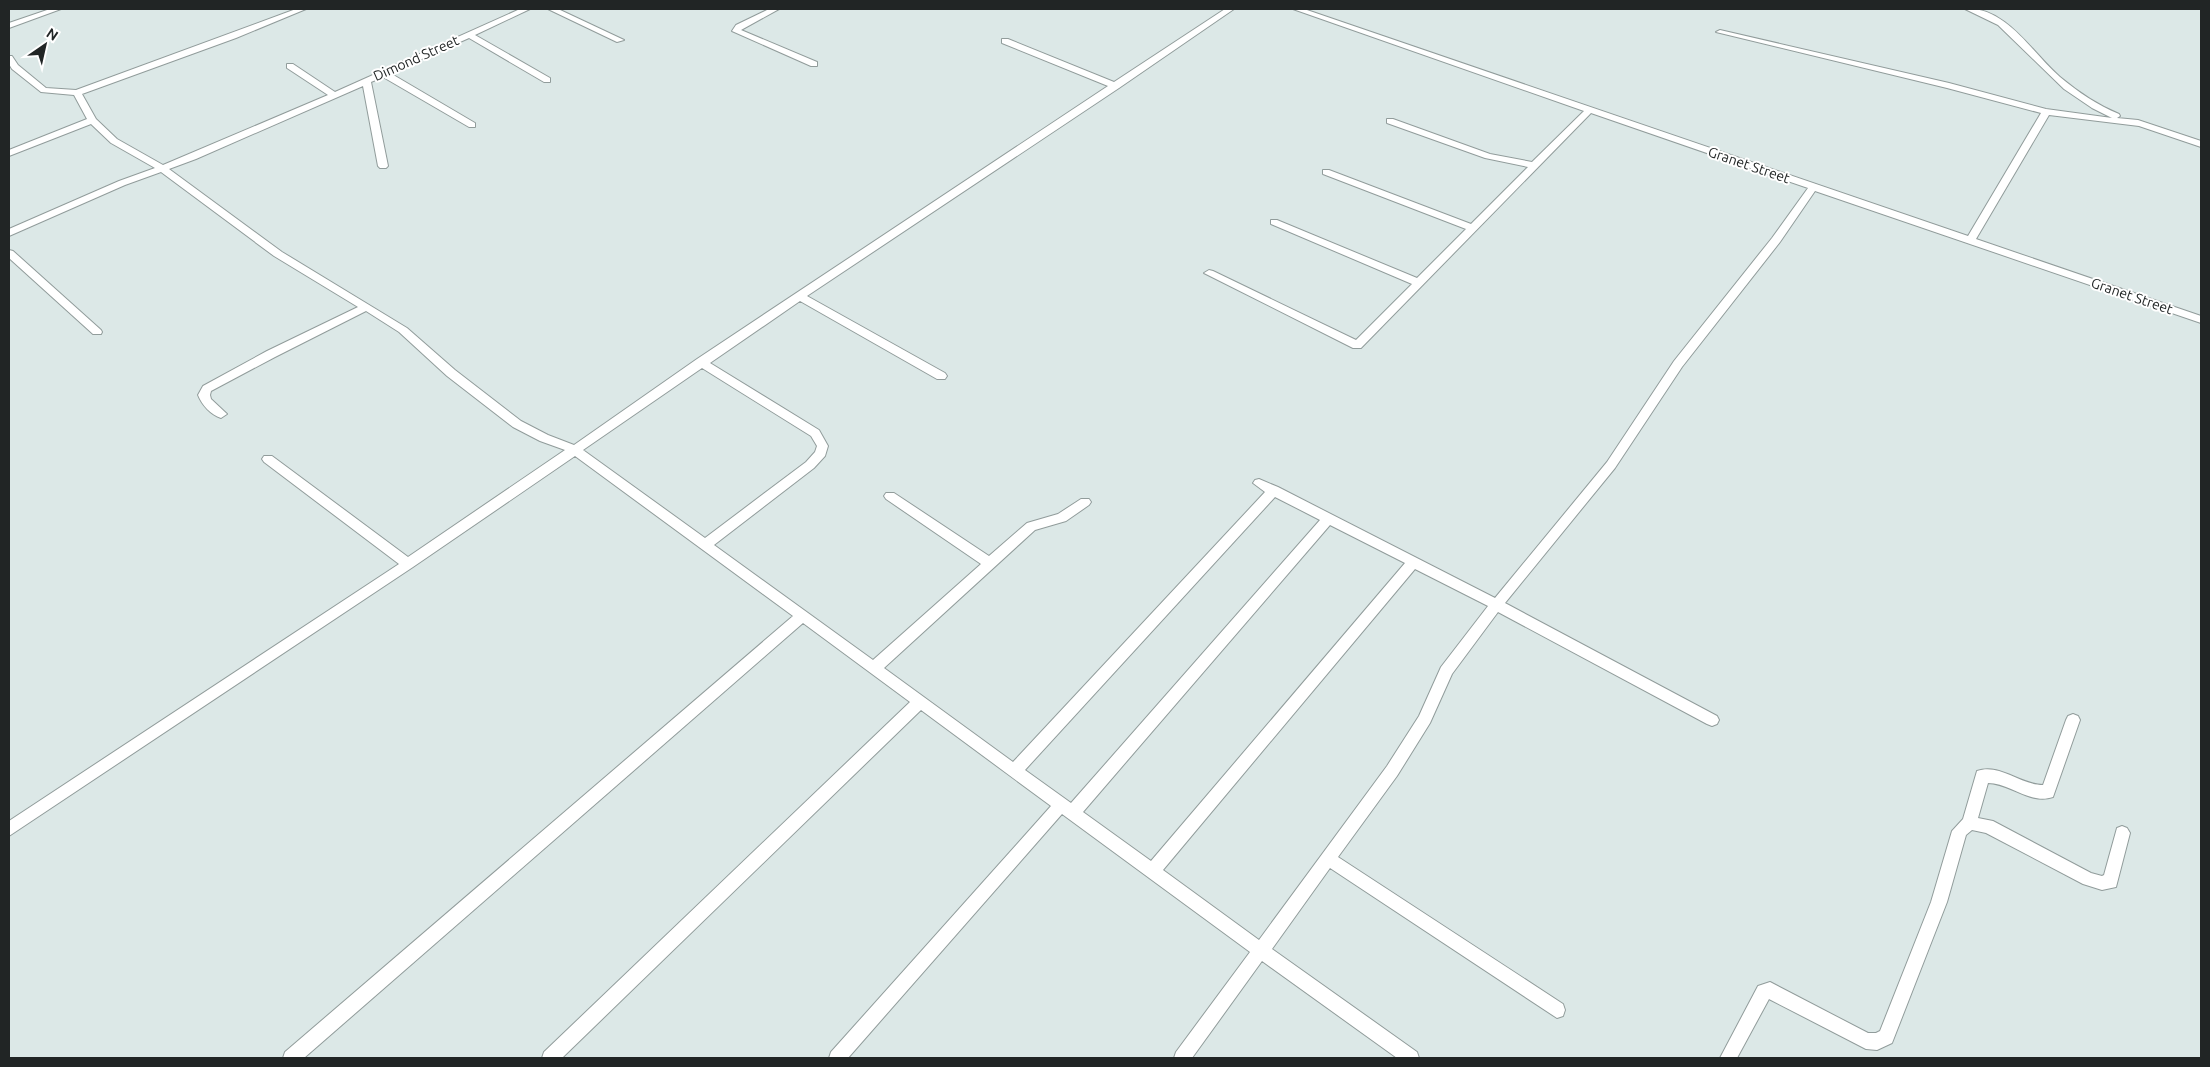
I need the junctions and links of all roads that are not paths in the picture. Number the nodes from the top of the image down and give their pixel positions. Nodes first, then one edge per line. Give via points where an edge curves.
1 (57, 9) edge
2 (302, 9) edge
3 (526, 9) edge
4 (552, 9) edge
5 (775, 9) edge
6 (1230, 9) edge
7 (1297, 9) edge
8 (1969, 9) edge
9 (1984, 11) edge
10 (9, 26) edge
11 (1720, 32) dead end
12 (468, 34) junction
13 (620, 40) dead end
14 (1005, 41) dead end
15 (9, 58) edge
16 (814, 64) dead end
17 (290, 66) dead end
18 (382, 73) junction
19 (366, 80) junction
20 (547, 80) dead end
21 (1116, 86) junction
22 (77, 93) junction
23 (334, 95) junction
24 (1589, 110) junction
25 (2046, 112) junction
26 (92, 120) junction
27 (1390, 121) dead end
28 (2142, 124) junction
29 (472, 126) dead end
30 (2201, 144) edge
31 (9, 153) edge
32 (1534, 165) junction
33 (383, 166) dead end
34 (160, 168) junction
35 (1326, 172) dead end
36 (1813, 187) junction
37 (1274, 222) dead end
38 (1472, 228) junction
39 (9, 233) edge
40 (1970, 241) junction
41 (9, 253) edge
42 (1208, 273) dead end
43 (1419, 283) junction
44 (799, 296) junction
45 (366, 307) junction
46 (2201, 320) edge
47 (97, 332) dead end
48 (701, 362) junction
49 (941, 376) dead end
50 (221, 414) dead end
51 (574, 449) junction
52 (268, 459) dead end
53 (1259, 483) dead end
54 (1274, 490) junction
55 (890, 496) dead end
56 (1085, 502) dead end
57 (1329, 518) junction
58 (705, 545) junction
59 (1414, 561) junction
60 (990, 563) junction
61 (408, 564) junction
62 (1495, 604) junction
63 (802, 616) junction
64 (874, 668) junction
65 (920, 702) junction
66 (1712, 720) dead end
67 (2072, 720) dead end
68 (1014, 771) junction
69 (1066, 809) junction
70 (1969, 823) junction
71 (9, 830) edge
72 (2122, 833) dead end
73 (1329, 859) junction
74 (1152, 872) junction
75 (1260, 950) junction
76 (1557, 1010) dead end
77 (291, 1058) edge
78 (550, 1058) edge
79 (837, 1058) edge
80 (1182, 1058) edge
81 (1411, 1058) edge
82 (1728, 1058) edge

1 - 10 street
2 - 22 street
3 - 12 street, Dimond Street
4 - 13 street
5 - 16 street via 736,31
6 - 21 street
7 - 24 street, Granet Street
8 - 9 street
9 - 28 street via 2088,102 2100,110
11 - 25 street
12 - 18 street, Dimond Street
12 - 20 street
14 - 21 street
15 - 22 street via 15,67 44,90
17 - 23 street
18 - 19 street, Dimond Street
18 - 29 street
19 - 23 street, Dimond Street
19 - 33 street
21 - 44 street
22 - 26 street
23 - 34 street, Dimond Street via 193,157
24 - 32 street
24 - 36 street, Granet Street
25 - 28 street
25 - 40 street
26 - 31 street
26 - 34 street via 122,147
27 - 32 street via 1488,156
28 - 30 street
32 - 38 street
34 - 39 street
34 - 45 street via 269,249
35 - 38 street
36 - 40 street, Granet Street
36 - 62 street via 1776,240 1678,364 1610,464
37 - 43 street
38 - 43 street
40 - 46 street, Granet Street
41 - 47 street
42 - 43 street via 1357,345
44 - 48 street
44 - 49 street
45 - 50 street via 208,389 204,395 206,401
45 - 51 street via 408,334 494,408 530,432
48 - 51 street
48 - 58 street via 814,433 822,440 823,449 810,465
51 - 58 street
51 - 61 street
52 - 61 street
53 - 54 street
54 - 57 street
54 - 68 street
55 - 60 street
56 - 60 street via 1062,518 1031,526
57 - 59 street
57 - 69 street
58 - 63 street
59 - 62 street
59 - 74 street
60 - 64 street
61 - 71 street
62 - 66 street
62 - 73 street via 1446,671 1409,746
63 - 64 street
63 - 77 street
64 - 65 street
65 - 68 street
65 - 78 street
67 - 70 street via 2048,792 2037,793 1994,775 1982,776
68 - 69 street
69 - 74 street
69 - 79 street
70 - 72 street via 1988,826 2088,879 2102,883 2110,882
70 - 82 street via 1960,831 1939,902 1886,1037 1877,1042 1866,1041 1770,990 1764,992
73 - 75 street
73 - 76 street
74 - 75 street
75 - 80 street
75 - 81 street

